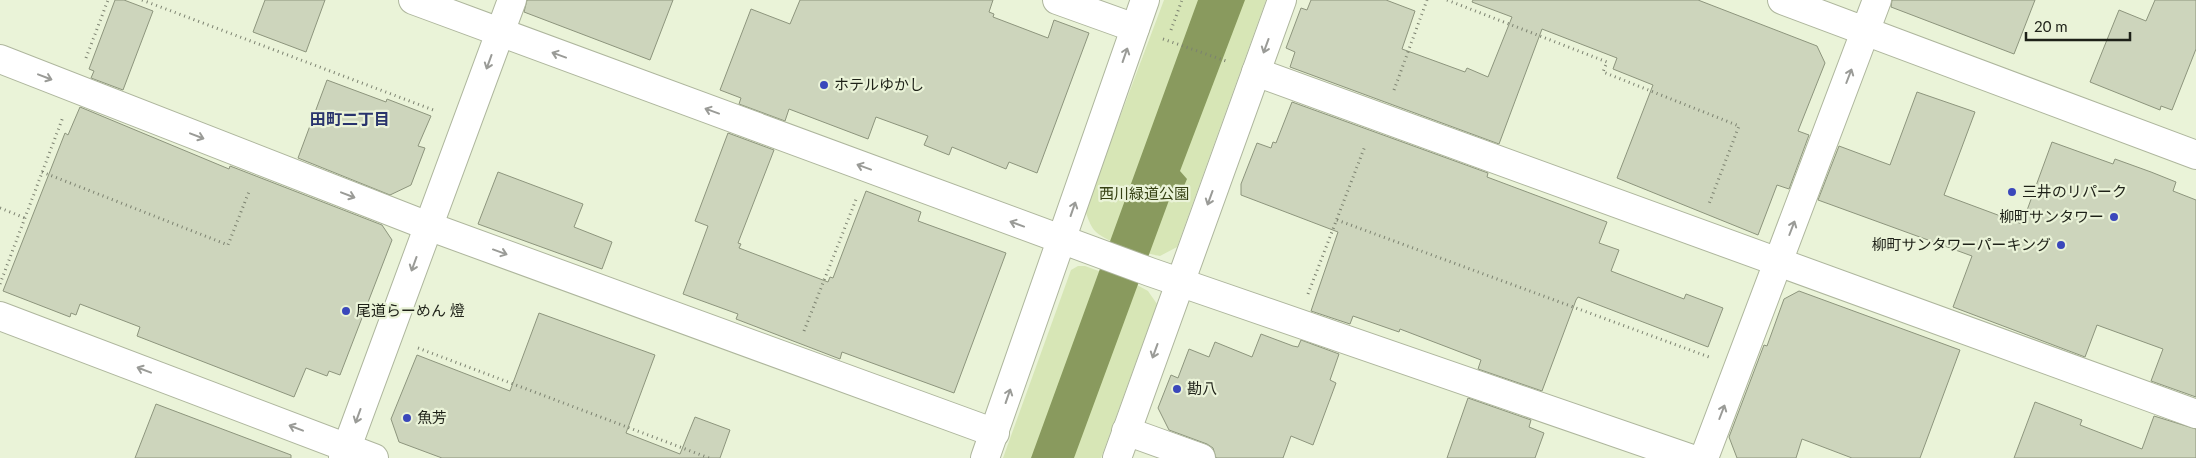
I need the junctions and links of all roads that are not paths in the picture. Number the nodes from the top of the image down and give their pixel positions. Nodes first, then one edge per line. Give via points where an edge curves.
1 (413, 0) edge
2 (512, 0) edge
3 (1057, 0) edge
4 (1145, 0) edge
5 (1282, 0) edge
6 (1782, 0) edge
7 (1877, 0) edge
8 (1135, 28) junction
9 (1865, 32) junction
10 (500, 33) junction
11 (0, 59) edge
12 (1256, 72) junction
13 (2196, 155) edge
14 (428, 226) junction
15 (1062, 240) junction
16 (1779, 262) junction
17 (1180, 282) junction
18 (0, 316) edge
19 (2196, 414) edge
20 (1126, 431) junction
21 (990, 446) edge
22 (345, 452) edge
23 (374, 458) edge
24 (1116, 458) edge
25 (1201, 458) edge
26 (1689, 458) edge
27 (1704, 458) edge

1 - 10 street
2 - 10 street
3 - 8 street
4 - 8 street
5 -> 12 street
6 - 9 street
7 - 9 street
15 -> 8 street
9 - 13 street
16 -> 9 street
10 -> 14 street
15 -> 10 street
11 -> 14 street
12 - 16 street
12 -> 17 street
14 -> 21 street via 793,359
14 -> 22 street
15 - 17 street
21 -> 15 street
16 - 19 street
27 -> 16 street
17 -> 20 street
17 - 26 street
22 -> 18 street
20 - 24 street
20 - 25 street
22 - 23 street

